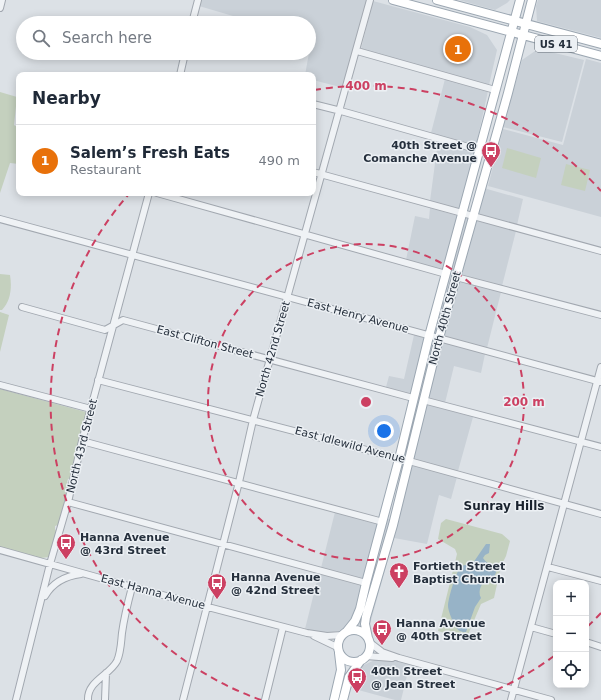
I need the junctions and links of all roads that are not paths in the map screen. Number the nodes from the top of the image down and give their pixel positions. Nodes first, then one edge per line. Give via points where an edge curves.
1 (2, 0) edge
2 (198, 0) edge
3 (370, 0) edge
4 (393, 0) edge
5 (437, 0) edge
6 (520, 0) edge
7 (532, 0) edge
8 (0, 8) edge
9 (194, 16) edge
10 (514, 21) junction
11 (526, 24) junction
12 (511, 32) junction
13 (523, 35) junction
14 (601, 44) edge
15 (357, 51) junction
16 (601, 56) edge
17 (183, 60) edge
18 (181, 72) edge
19 (495, 90) junction
20 (316, 105) edge
21 (341, 111) junction
22 (479, 150) junction
23 (316, 173) edge
24 (322, 175) junction
25 (148, 196) edge
26 (168, 196) edge
27 (316, 196) edge
28 (316, 196) edge
29 (462, 213) junction
30 (473, 216) junction
31 (0, 219) edge
32 (305, 234) junction
33 (601, 251) edge
34 (133, 255) junction
35 (446, 274) junction
36 (456, 277) junction
37 (287, 297) junction
38 (22, 307) dead end
39 (601, 315) edge
40 (113, 325) junction
41 (429, 336) junction
42 (439, 338) junction
43 (270, 359) junction
44 (601, 367) edge
45 (98, 380) junction
46 (599, 381) edge
47 (0, 385) edge
48 (413, 398) junction
49 (423, 400) junction
50 (91, 410) junction
51 (253, 420) junction
52 (82, 441) junction
53 (581, 442) junction
54 (601, 447) edge
55 (399, 459) junction
56 (409, 461) junction
57 (239, 482) junction
58 (68, 502) junction
59 (565, 504) junction
60 (601, 514) edge
61 (383, 522) junction
62 (223, 545) junction
63 (0, 550) edge
64 (50, 564) junction
65 (548, 567) junction
66 (85, 574) junction
67 (601, 581) edge
68 (366, 583) junction
69 (132, 587) junction
70 (41, 602) junction
71 (206, 606) junction
72 (283, 627) junction
73 (531, 627) junction
74 (307, 633) junction
75 (344, 633) junction
76 (553, 633) edge
77 (369, 640) junction
78 (589, 643) edge
79 (601, 647) edge
80 (338, 650) junction
81 (364, 658) junction
82 (400, 658) junction
83 (106, 673) junction
84 (514, 690) junction
85 (16, 700) edge
86 (88, 700) edge
87 (105, 700) edge
88 (182, 700) edge
89 (264, 700) edge
90 (334, 700) edge
91 (343, 700) edge
92 (511, 700) edge
93 (551, 700) edge

1 - 8 street
2 - 9 street
3 - 15 street, North 42nd Street
4 - 12 main road
5 - 10 main road
6 - 10 main road, North 40th Street
7 - 11 main road, North 40th Street / US 41
10 - 11 main road
10 - 12 main road, North 40th Street
11 - 13 main road, North 40th Street
11 - 14 main road, US 41
12 - 13 main road, US 41
12 - 19 main road, North 40th Street
13 - 16 main road, US 41
13 - 30 main road, North 40th Street
15 - 19 street
15 - 21 street, North 42nd Street
17 - 18 street
19 - 22 main road, North 40th Street
20 - 21 street
21 - 22 street
21 - 24 street, North 42nd Street
22 - 29 main road, North 40th Street
23 - 24 street
24 - 27 street, North 42nd Street
24 - 29 street
25 - 34 street, North 43rd Street
26 - 32 street
28 - 32 street, North 42nd Street
29 - 30 street
29 - 35 main road, North 40th Street
30 - 33 street
30 - 36 main road, North 40th Street
31 - 34 street, East Henry Avenue
32 - 35 street
32 - 37 street, North 42nd Street
34 - 37 street, East Henry Avenue
34 - 40 street, North 43rd Street
35 - 41 main road, North 40th Street
36 - 39 street
36 - 42 main road, North 40th Street
37 - 41 street, East Henry Avenue
37 - 43 street, North 42nd Street
38 - 40 street, East Clifton Street via 105,330
40 - 43 street, East Clifton Street via 123,320
40 - 45 street, North 43rd Street
41 - 42 street, East Henry Avenue
41 - 48 main road, North 40th Street
42 - 46 street, East Henry Avenue
42 - 49 main road, North 40th Street
43 - 48 street, East Clifton Street
43 - 51 street, North 42nd Street
44 - 46 street
45 - 50 street, North 43rd Street
45 - 51 street, East Idlewild Avenue
46 - 53 street
47 - 50 street
48 - 55 main road, North 40th Street
49 - 53 street
49 - 56 main road, North 40th Street
50 - 52 street, North 43rd Street
51 - 55 street, East Idlewild Avenue
51 - 57 street, North 42nd Street
52 - 57 street
52 - 58 street, North 43rd Street
53 - 54 street
53 - 59 street
55 - 56 street, East Idlewild Avenue
55 - 61 main road, North 40th Street
56 - 59 street, East Idlewild Avenue
56 - 77 main road, North 40th Street via 366,617
57 - 61 street
57 - 62 street, North 42nd Street
58 - 62 street
58 - 64 street, North 43rd Street
59 - 60 street, East Idlewild Avenue
59 - 65 street
61 - 68 main road, North 40th Street
62 - 68 street
62 - 71 street, North 42nd Street
63 - 64 street, East Hanna Avenue
64 - 66 street, East Hanna Avenue
64 - 70 street, North 43rd Street
65 - 67 street
65 - 73 street
66 - 69 street, East Hanna Avenue
66 - 70 street via 73,575 55,583
68 - 75 main road, North 40th Street via 358,615
69 - 71 street, East Hanna Avenue
69 - 83 street via 120,649 116,662
70 - 85 street, North 43rd Street
71 - 72 street, East Hanna Avenue
71 - 88 street, North 42nd Street
72 - 74 street, East Hanna Avenue
72 - 89 street
73 - 76 street
73 - 84 street
74 - 75 street, East Hanna Avenue via 327,636
74 - 80 street, East Hanna Avenue
75 - 77 main road via 357,630
75 - 80 main road via 338,643
77 - 81 main road via 370,647
77 - 82 street via 382,652
78 - 79 street
80 - 81 main road via 348,661
80 - 90 main road via 341,670
81 - 82 street
81 - 91 main road via 349,677
82 - 84 street
83 - 86 street via 95,682
83 - 87 street
84 - 92 street
84 - 93 street

